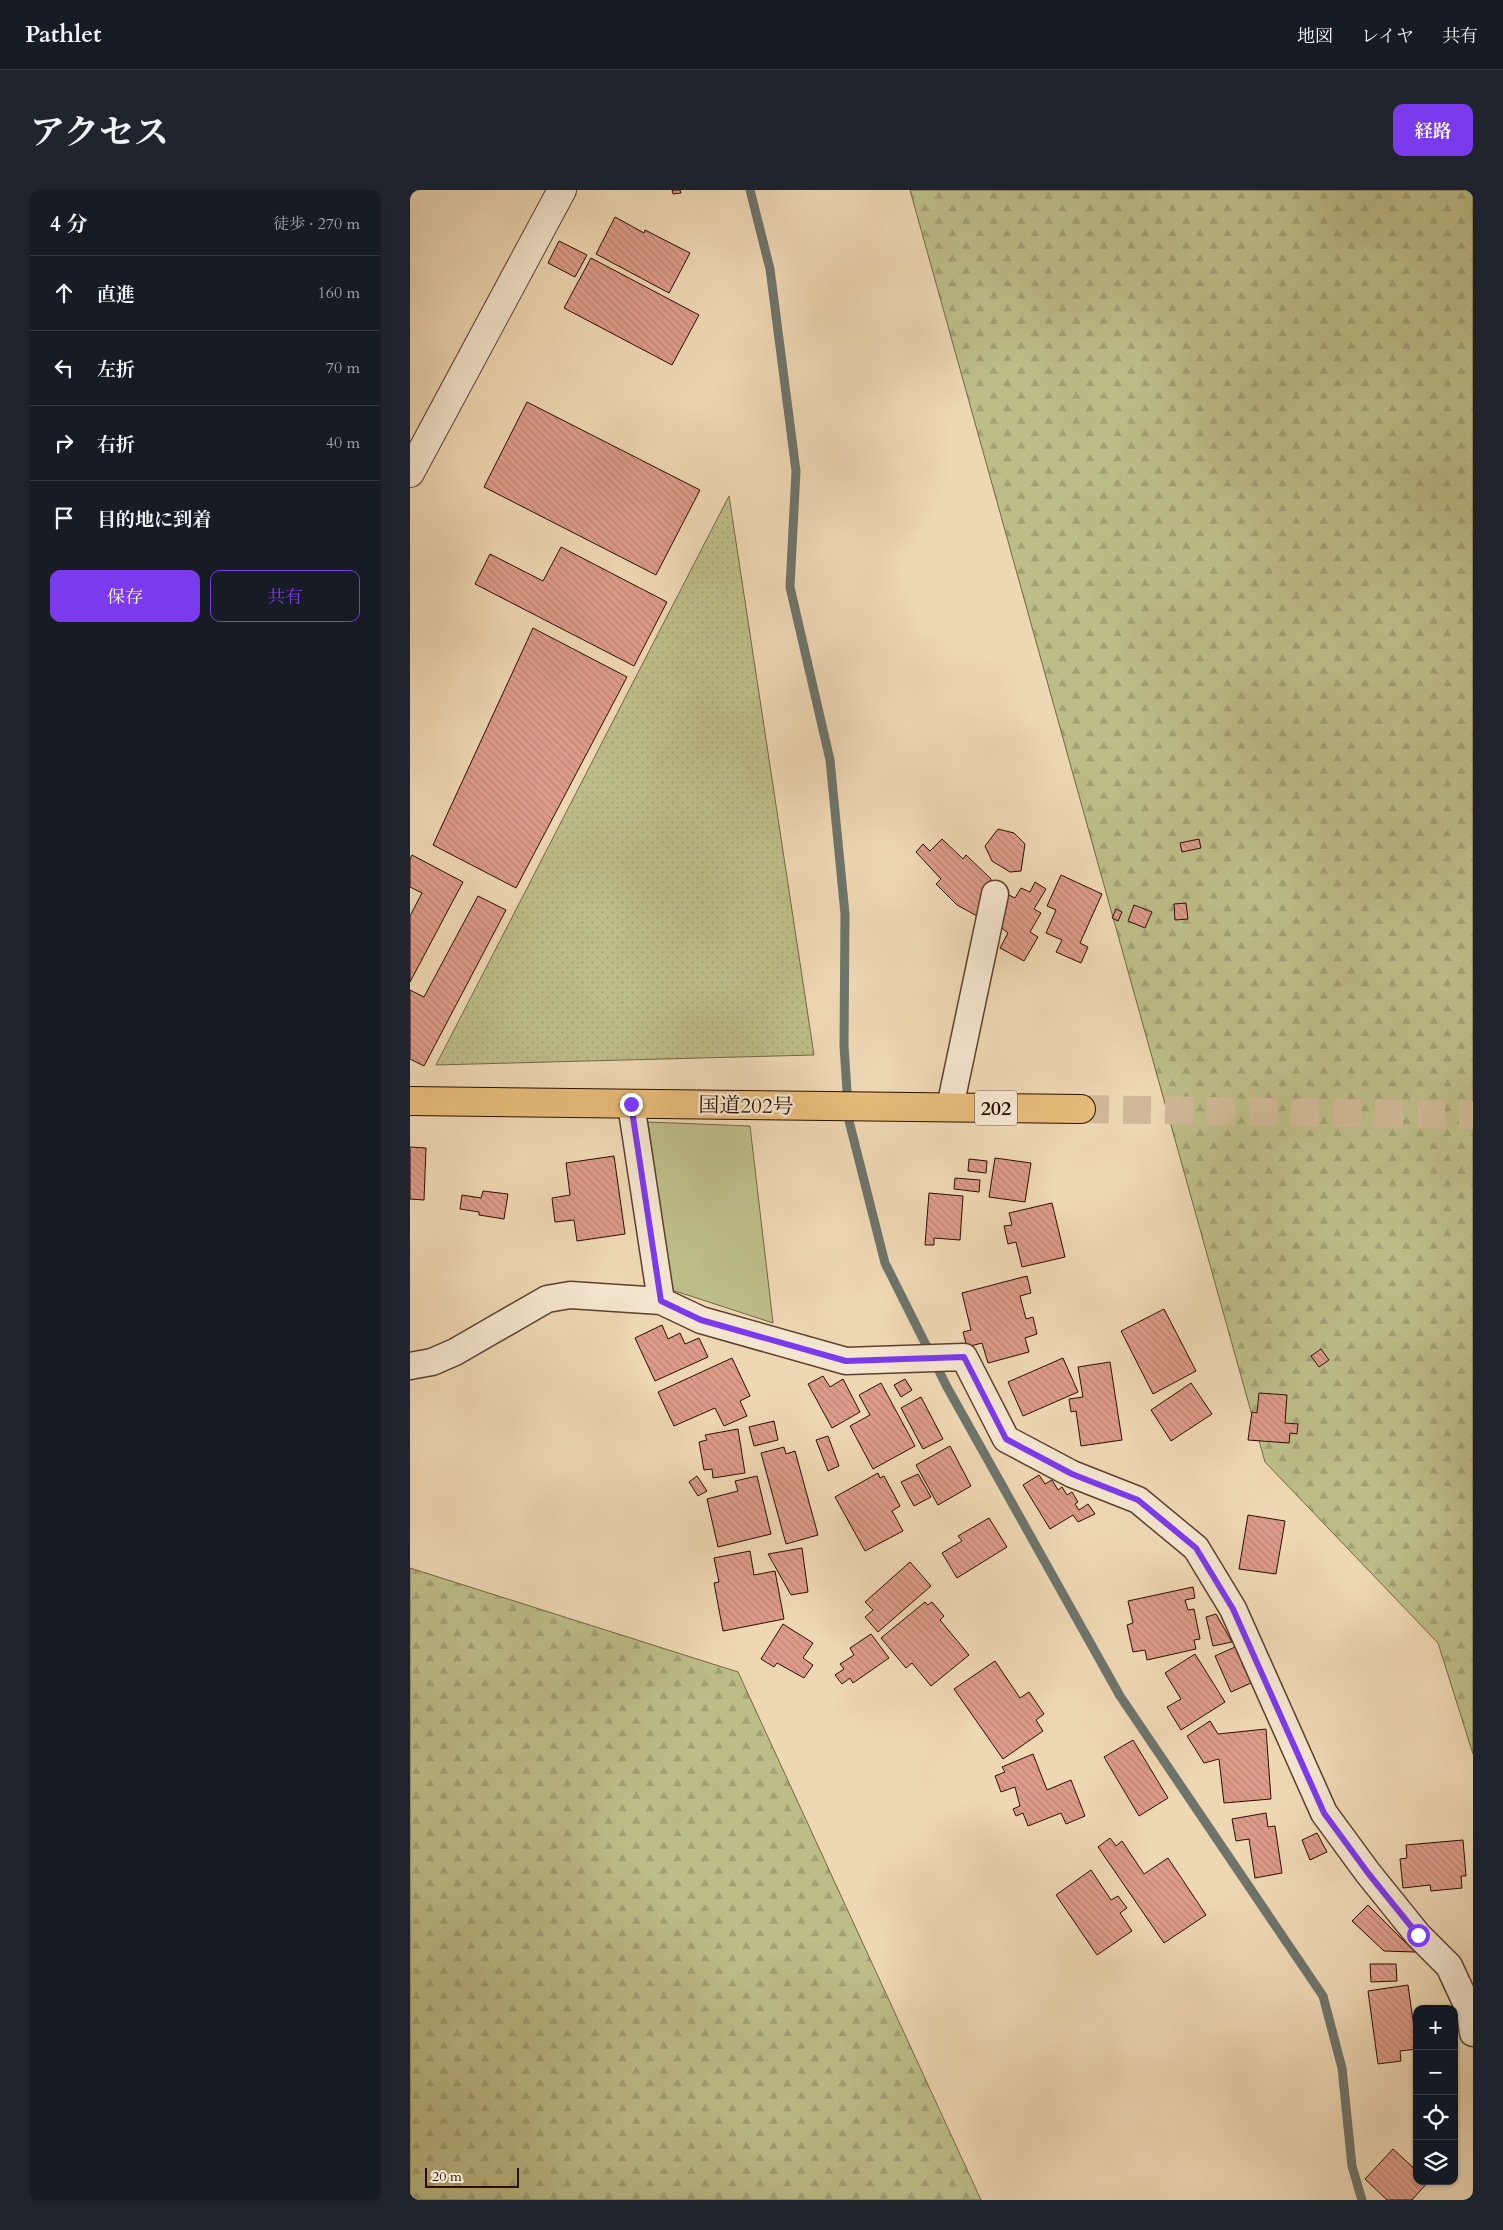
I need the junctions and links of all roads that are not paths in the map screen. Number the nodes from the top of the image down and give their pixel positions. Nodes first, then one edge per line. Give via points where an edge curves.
1 (562, 190) edge
2 (410, 473) edge
3 (995, 894) dead end
4 (410, 1101) edge
5 (631, 1104) junction
6 (950, 1107) junction
7 (1081, 1109) tunnel mouth
8 (661, 1301) junction
9 (410, 1366) edge
10 (1473, 2033) edge

1 - 2 street
3 - 6 street
4 - 5 highway, 国道202号 / 202
5 - 6 highway, 国道202号 / 202
5 - 8 street
6 - 7 highway, 国道202号 / 202
8 - 9 street via 570,1294 547,1299 455,1352 432,1362
8 - 10 street via 701,1320 846,1361 964,1357 1006,1439 1072,1474 1138,1500 1196,1548 1233,1609 1324,1813 1418,1935 1449,1966 1470,2011

